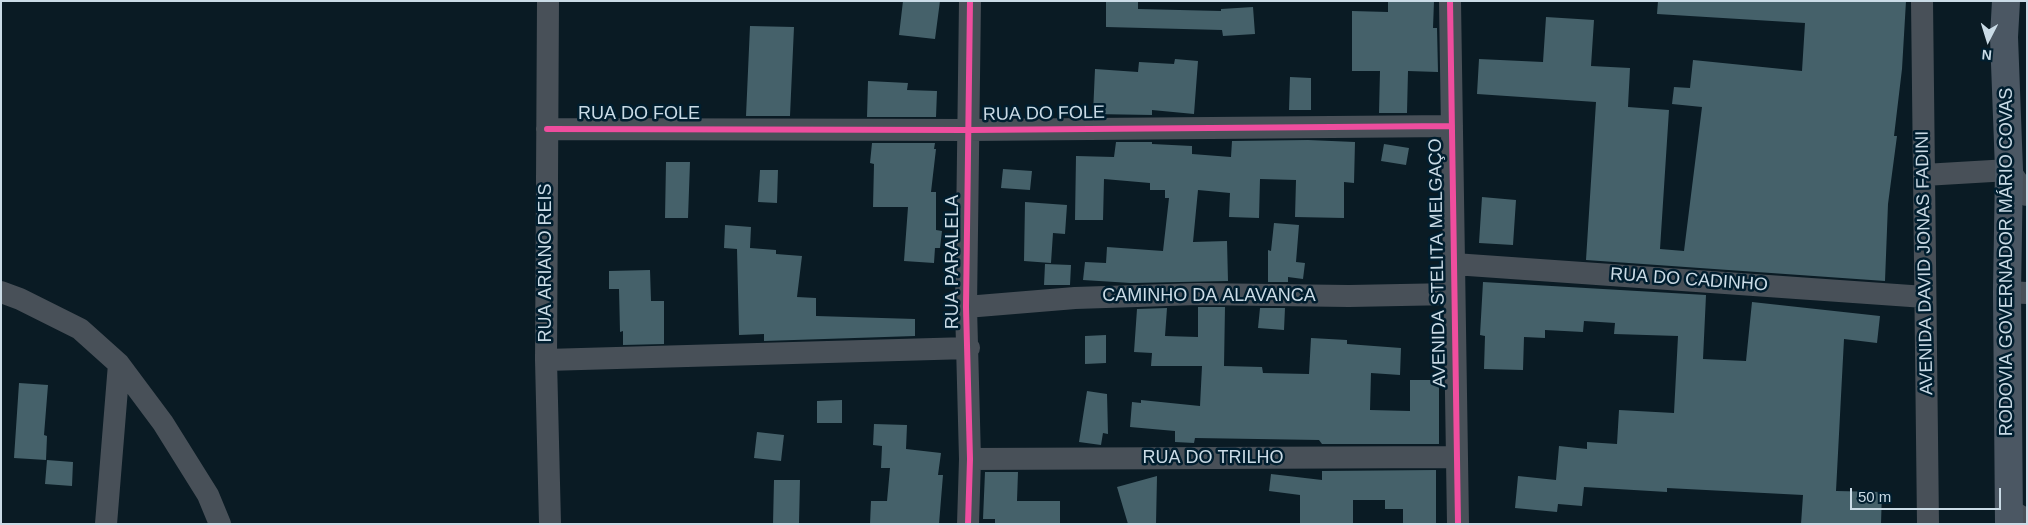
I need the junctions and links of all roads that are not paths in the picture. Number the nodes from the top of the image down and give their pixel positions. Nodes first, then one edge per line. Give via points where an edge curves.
1 (548, 1) edge
2 (970, 1) edge
3 (1450, 1) edge
4 (1922, 1) edge
5 (2006, 1) edge
6 (1452, 126) junction
7 (547, 129) junction
8 (969, 130) junction
9 (2009, 170) junction
10 (1924, 175) junction
11 (2027, 195) edge
12 (1454, 264) junction
13 (1, 292) edge
14 (2017, 292) edge
15 (1453, 294) junction
16 (1925, 297) junction
17 (966, 308) junction
18 (969, 348) junction
19 (546, 360) junction
20 (119, 364) junction
21 (1455, 457) junction
22 (970, 459) junction
23 (2015, 518) edge
24 (106, 524) edge
25 (220, 524) edge
26 (550, 524) edge
27 (968, 524) edge
28 (1458, 524) edge
29 (1928, 524) edge

1 - 7 street, RUA ARIANO REIS
2 - 8 street, RUA PARALELA
3 - 6 street, AVENIDA STELITA MELGAÇO
4 - 10 street, AVENIDA DAVID JONAS FADINI
5 - 9 highway, RODOVIA GOVERNADOR MÁRIO COVAS via 2004,37
6 - 8 street, RUA DO FOLE
6 - 12 street, AVENIDA STELITA MELGAÇO
7 - 8 street, RUA DO FOLE
7 - 19 street, RUA ARIANO REIS
8 - 17 street, RUA PARALELA
9 - 10 street
9 - 11 street
9 - 14 highway, RODOVIA GOVERNADOR MÁRIO COVAS
10 - 16 street, AVENIDA DAVID JONAS FADINI
12 - 15 street, AVENIDA STELITA MELGAÇO
12 - 16 street, RUA DO CADINHO
13 - 20 street via 20,298 80,329
14 - 23 highway, RODOVIA GOVERNADOR MÁRIO COVAS
15 - 17 street, CAMINHO DA ALAVANCA via 1198,294 1075,298
15 - 21 street, AVENIDA STELITA MELGAÇO
16 - 29 street, AVENIDA DAVID JONAS FADINI
17 - 18 street, RUA PARALELA
18 - 19 street
18 - 22 street, RUA PARALELA
19 - 26 street, RUA ARIANO REIS
20 - 24 street
20 - 25 street via 163,422 208,495
21 - 22 street, RUA DO TRILHO
21 - 28 street, AVENIDA STELITA MELGAÇO
22 - 27 street, RUA PARALELA

